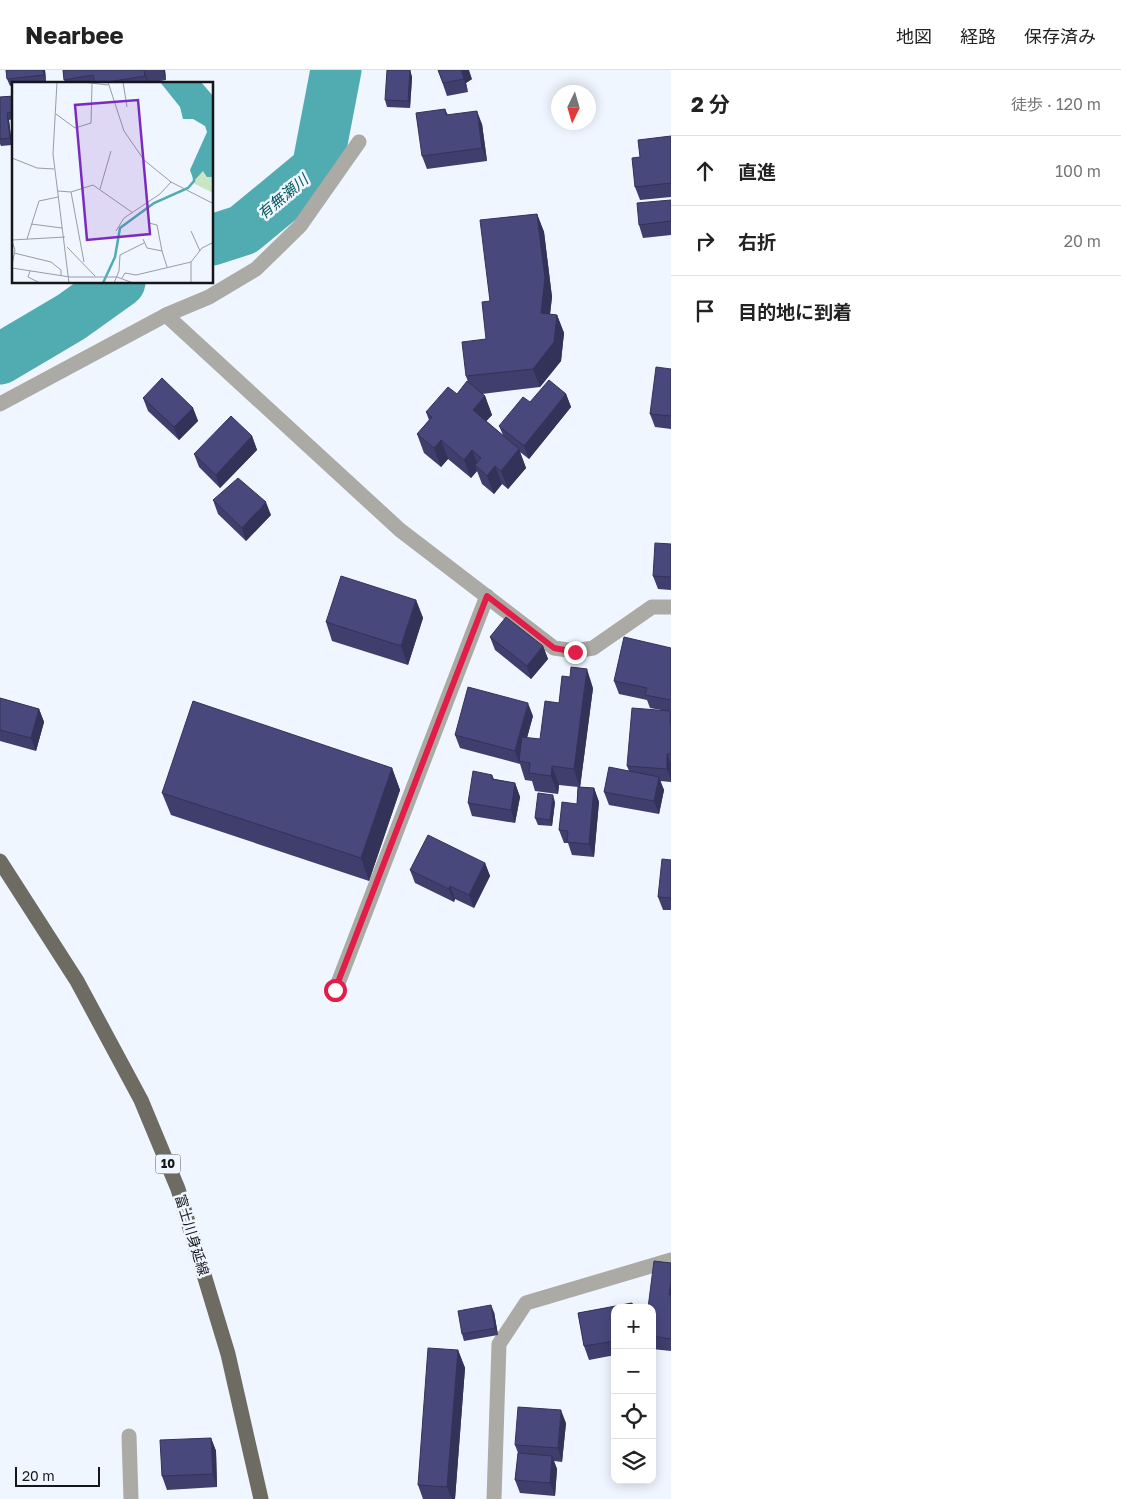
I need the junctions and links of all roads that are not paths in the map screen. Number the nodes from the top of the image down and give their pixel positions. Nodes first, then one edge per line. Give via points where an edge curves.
1 (359, 142) dead end
2 (166, 315) junction
3 (0, 404) edge
4 (487, 596) junction
5 (671, 607) edge
6 (0, 861) edge
7 (335, 990) dead end
8 (671, 1260) edge
9 (129, 1436) dead end
10 (131, 1499) edge
11 (261, 1499) edge
12 (494, 1499) edge

1 - 2 street via 300,226 256,269 209,297
2 - 3 street
2 - 4 street via 400,530
4 - 5 street via 554,648 575,652 593,648 652,607
4 - 7 street
6 - 11 main road, 富士川身延線 / 10 via 78,981 141,1100 178,1189 228,1354
8 - 12 street via 526,1303 499,1344
9 - 10 street

